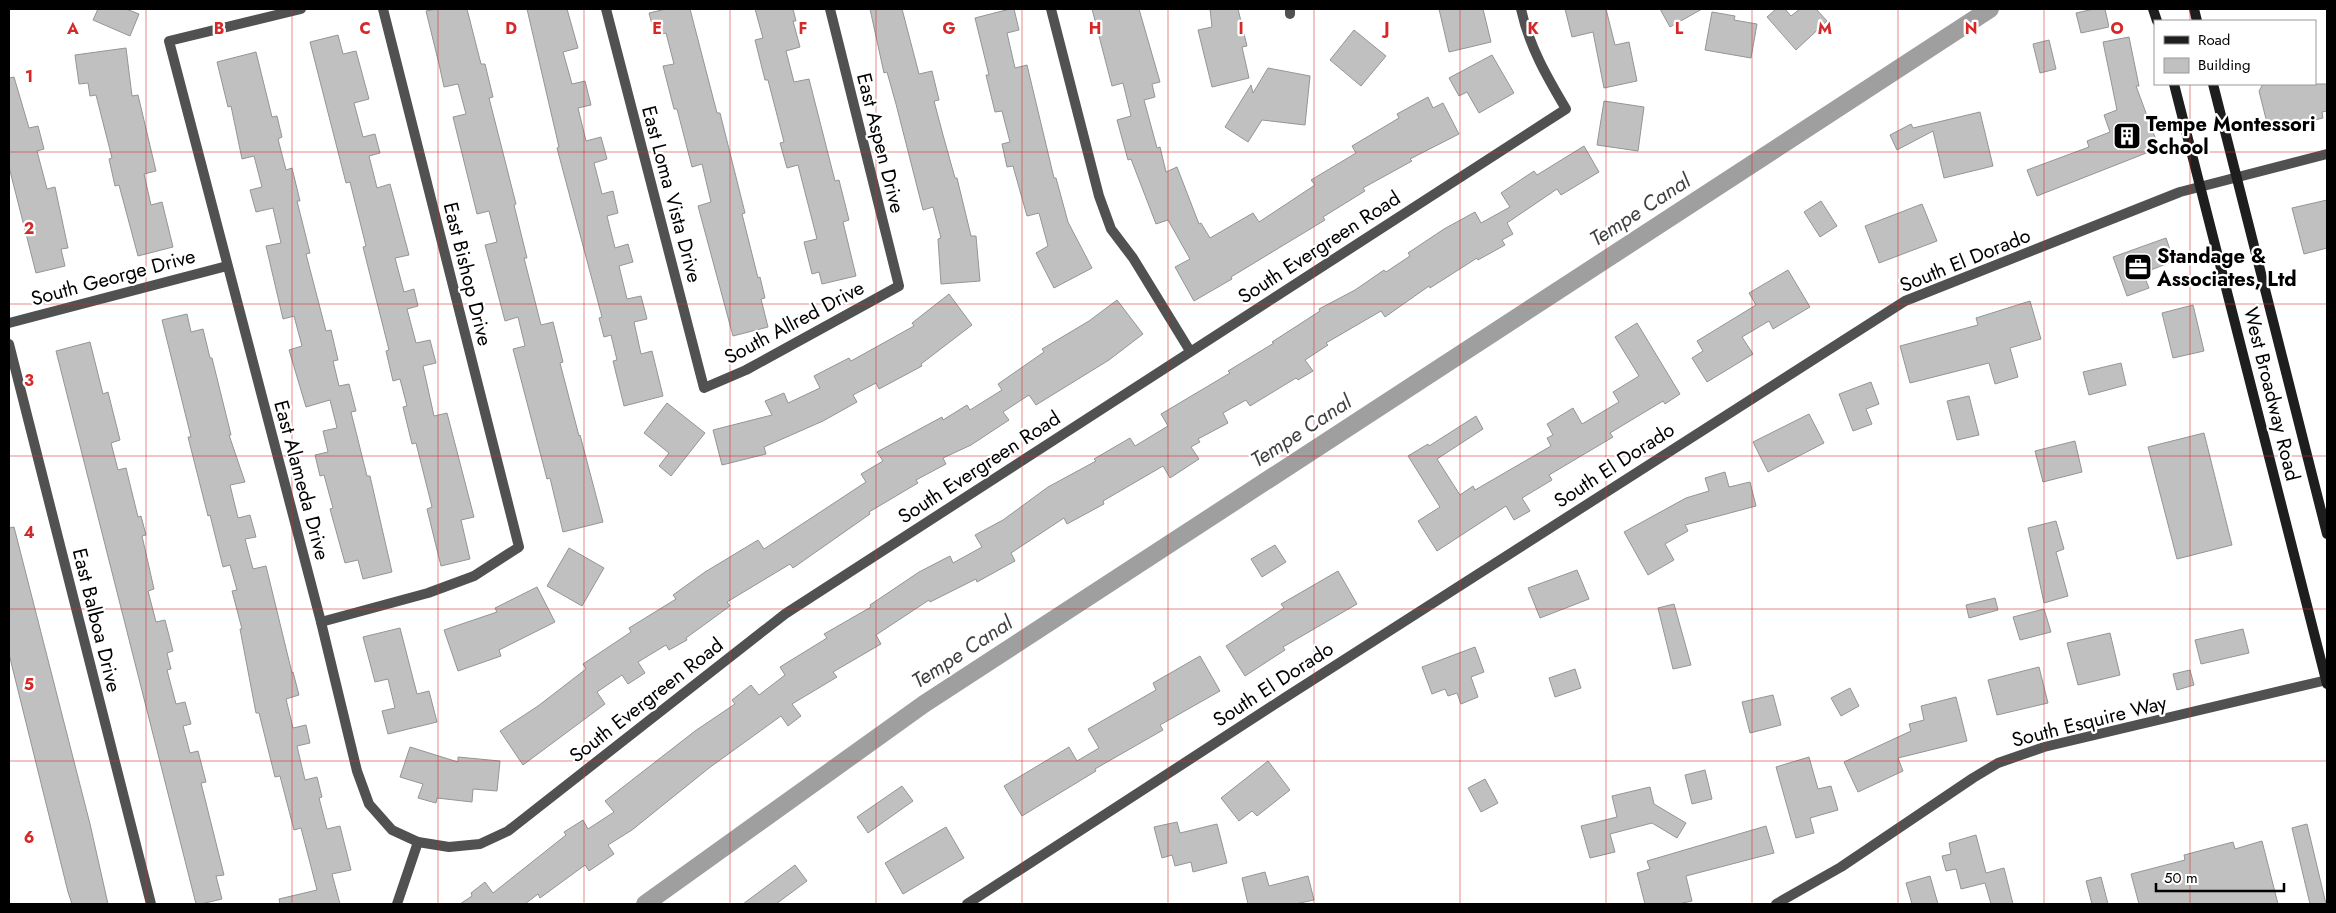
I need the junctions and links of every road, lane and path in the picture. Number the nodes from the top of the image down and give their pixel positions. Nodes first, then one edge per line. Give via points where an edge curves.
1 (301, 9) edge
2 (383, 9) edge
3 (606, 9) edge
4 (830, 9) edge
5 (1051, 9) edge
6 (1521, 9) edge
7 (2174, 85) edge
8 (2213, 85) edge
9 (2327, 154) edge
10 (2236, 178) junction
11 (2201, 186) junction
12 (226, 266) junction
13 (899, 286) joint
14 (9, 322) edge
15 (9, 344) edge
16 (1190, 351) junction
17 (704, 388) joint
18 (2327, 534) edge
19 (321, 622) junction
20 (2327, 681) edge
21 (418, 842) junction
22 (150, 904) edge
23 (397, 904) edge
24 (967, 904) edge
25 (1776, 904) edge

1 - 12 street, East Alameda Drive via 169,41
2 - 19 street, East Bishop Drive via 519,547 474,576 428,594
3 - 17 street, East Loma Vista Drive
4 - 13 street, East Aspen Drive
5 - 16 street via 1099,196 1111,229 1133,258
6 - 16 street, South Evergreen Road via 1525,29 1540,65 1566,109
7 - 11 main road, West Broadway Road
8 - 10 main road, West Broadway Road
9 - 10 street, South El Dorado
10 - 11 street, South El Dorado
10 - 18 main road, West Broadway Road
11 - 20 main road, West Broadway Road
11 - 24 street, South El Dorado via 1905,301
12 - 14 street, South George Drive
12 - 19 street, East Alameda Drive
13 - 17 street, South Allred Drive via 746,370
15 - 22 street, East Balboa Drive
16 - 21 street, South Evergreen Road via 785,614 508,831 480,844 449,847
19 - 21 street, East Alameda Drive via 357,771 369,804 392,830
20 - 25 street, South Esquire Way via 2044,747 1998,764 1841,866
21 - 23 street

